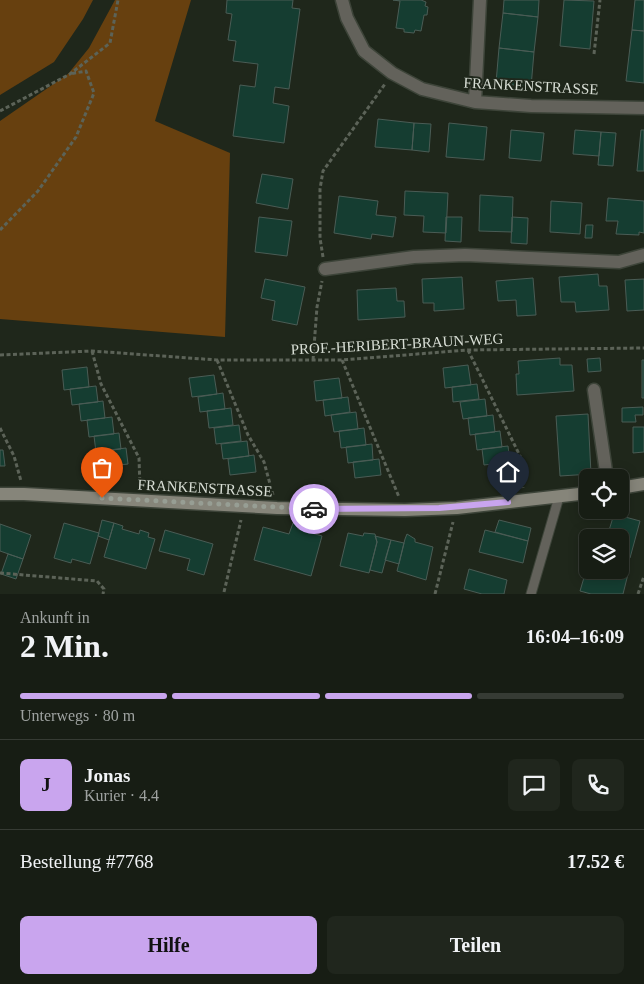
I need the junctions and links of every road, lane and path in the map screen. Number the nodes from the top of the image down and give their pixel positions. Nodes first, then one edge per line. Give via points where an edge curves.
1 (118, 0) edge
2 (342, 0) edge
3 (480, 0) edge
4 (600, 0) edge
5 (594, 54) dead end
6 (392, 73) junction
7 (70, 74) junction
8 (475, 102) junction
9 (644, 108) edge
10 (0, 111) edge
11 (0, 230) edge
12 (320, 238) dead end
13 (644, 256) edge
14 (325, 269) dead end
15 (317, 307) dead end
16 (644, 348) edge
17 (468, 350) junction
18 (92, 351) junction
19 (0, 355) edge
20 (217, 360) junction
21 (313, 360) junction
22 (342, 360) junction
23 (594, 390) dead end
24 (0, 428) edge
25 (606, 469) edge
26 (644, 484) edge
27 (629, 486) edge
28 (0, 494) edge
29 (24, 494) junction
30 (579, 494) edge
31 (559, 496) junction
32 (140, 500) junction
33 (524, 500) junction
34 (244, 506) junction
35 (277, 508) junction
36 (456, 508) junction
37 (405, 510) junction
38 (0, 573) edge
39 (644, 576) edge
40 (224, 592) dead end
41 (103, 594) edge
42 (435, 594) edge
43 (531, 594) edge
44 (638, 594) edge

1 - 7 path via 110,43
2 - 6 street, FRANKENSTRASSE via 347,18 364,51
3 - 8 street
4 - 5 path
6 - 8 street, FRANKENSTRASSE via 422,89
6 - 12 path via 323,171
7 - 10 path
7 - 11 path via 86,71 94,93 76,137 38,191
8 - 9 street, FRANKENSTRASSE
13 - 14 street via 619,262 414,256
15 - 21 path
16 - 17 path, PROF.-HERIBERT-BRAUN-WEG
17 - 22 path, PROF.-HERIBERT-BRAUN-WEG
17 - 33 path via 520,456
18 - 19 path, PROF.-HERIBERT-BRAUN-WEG
18 - 20 path, PROF.-HERIBERT-BRAUN-WEG
18 - 32 path via 101,384 139,458
20 - 21 path, PROF.-HERIBERT-BRAUN-WEG
20 - 35 path via 248,435 264,462
21 - 22 path, PROF.-HERIBERT-BRAUN-WEG
22 - 37 path
23 - 25 street
24 - 29 path via 14,456
26 - 27 street
28 - 29 street, FRANKENSTRASSE
29 - 32 street, FRANKENSTRASSE
30 - 31 street, FRANKENSTRASSE
31 - 33 street, FRANKENSTRASSE
31 - 43 lane
32 - 34 street, FRANKENSTRASSE
33 - 36 street, FRANKENSTRASSE
34 - 35 street, FRANKENSTRASSE
34 - 40 path
35 - 37 street, FRANKENSTRASSE
36 - 37 street, FRANKENSTRASSE
36 - 42 path
38 - 41 path via 97,581 104,589
39 - 44 path

